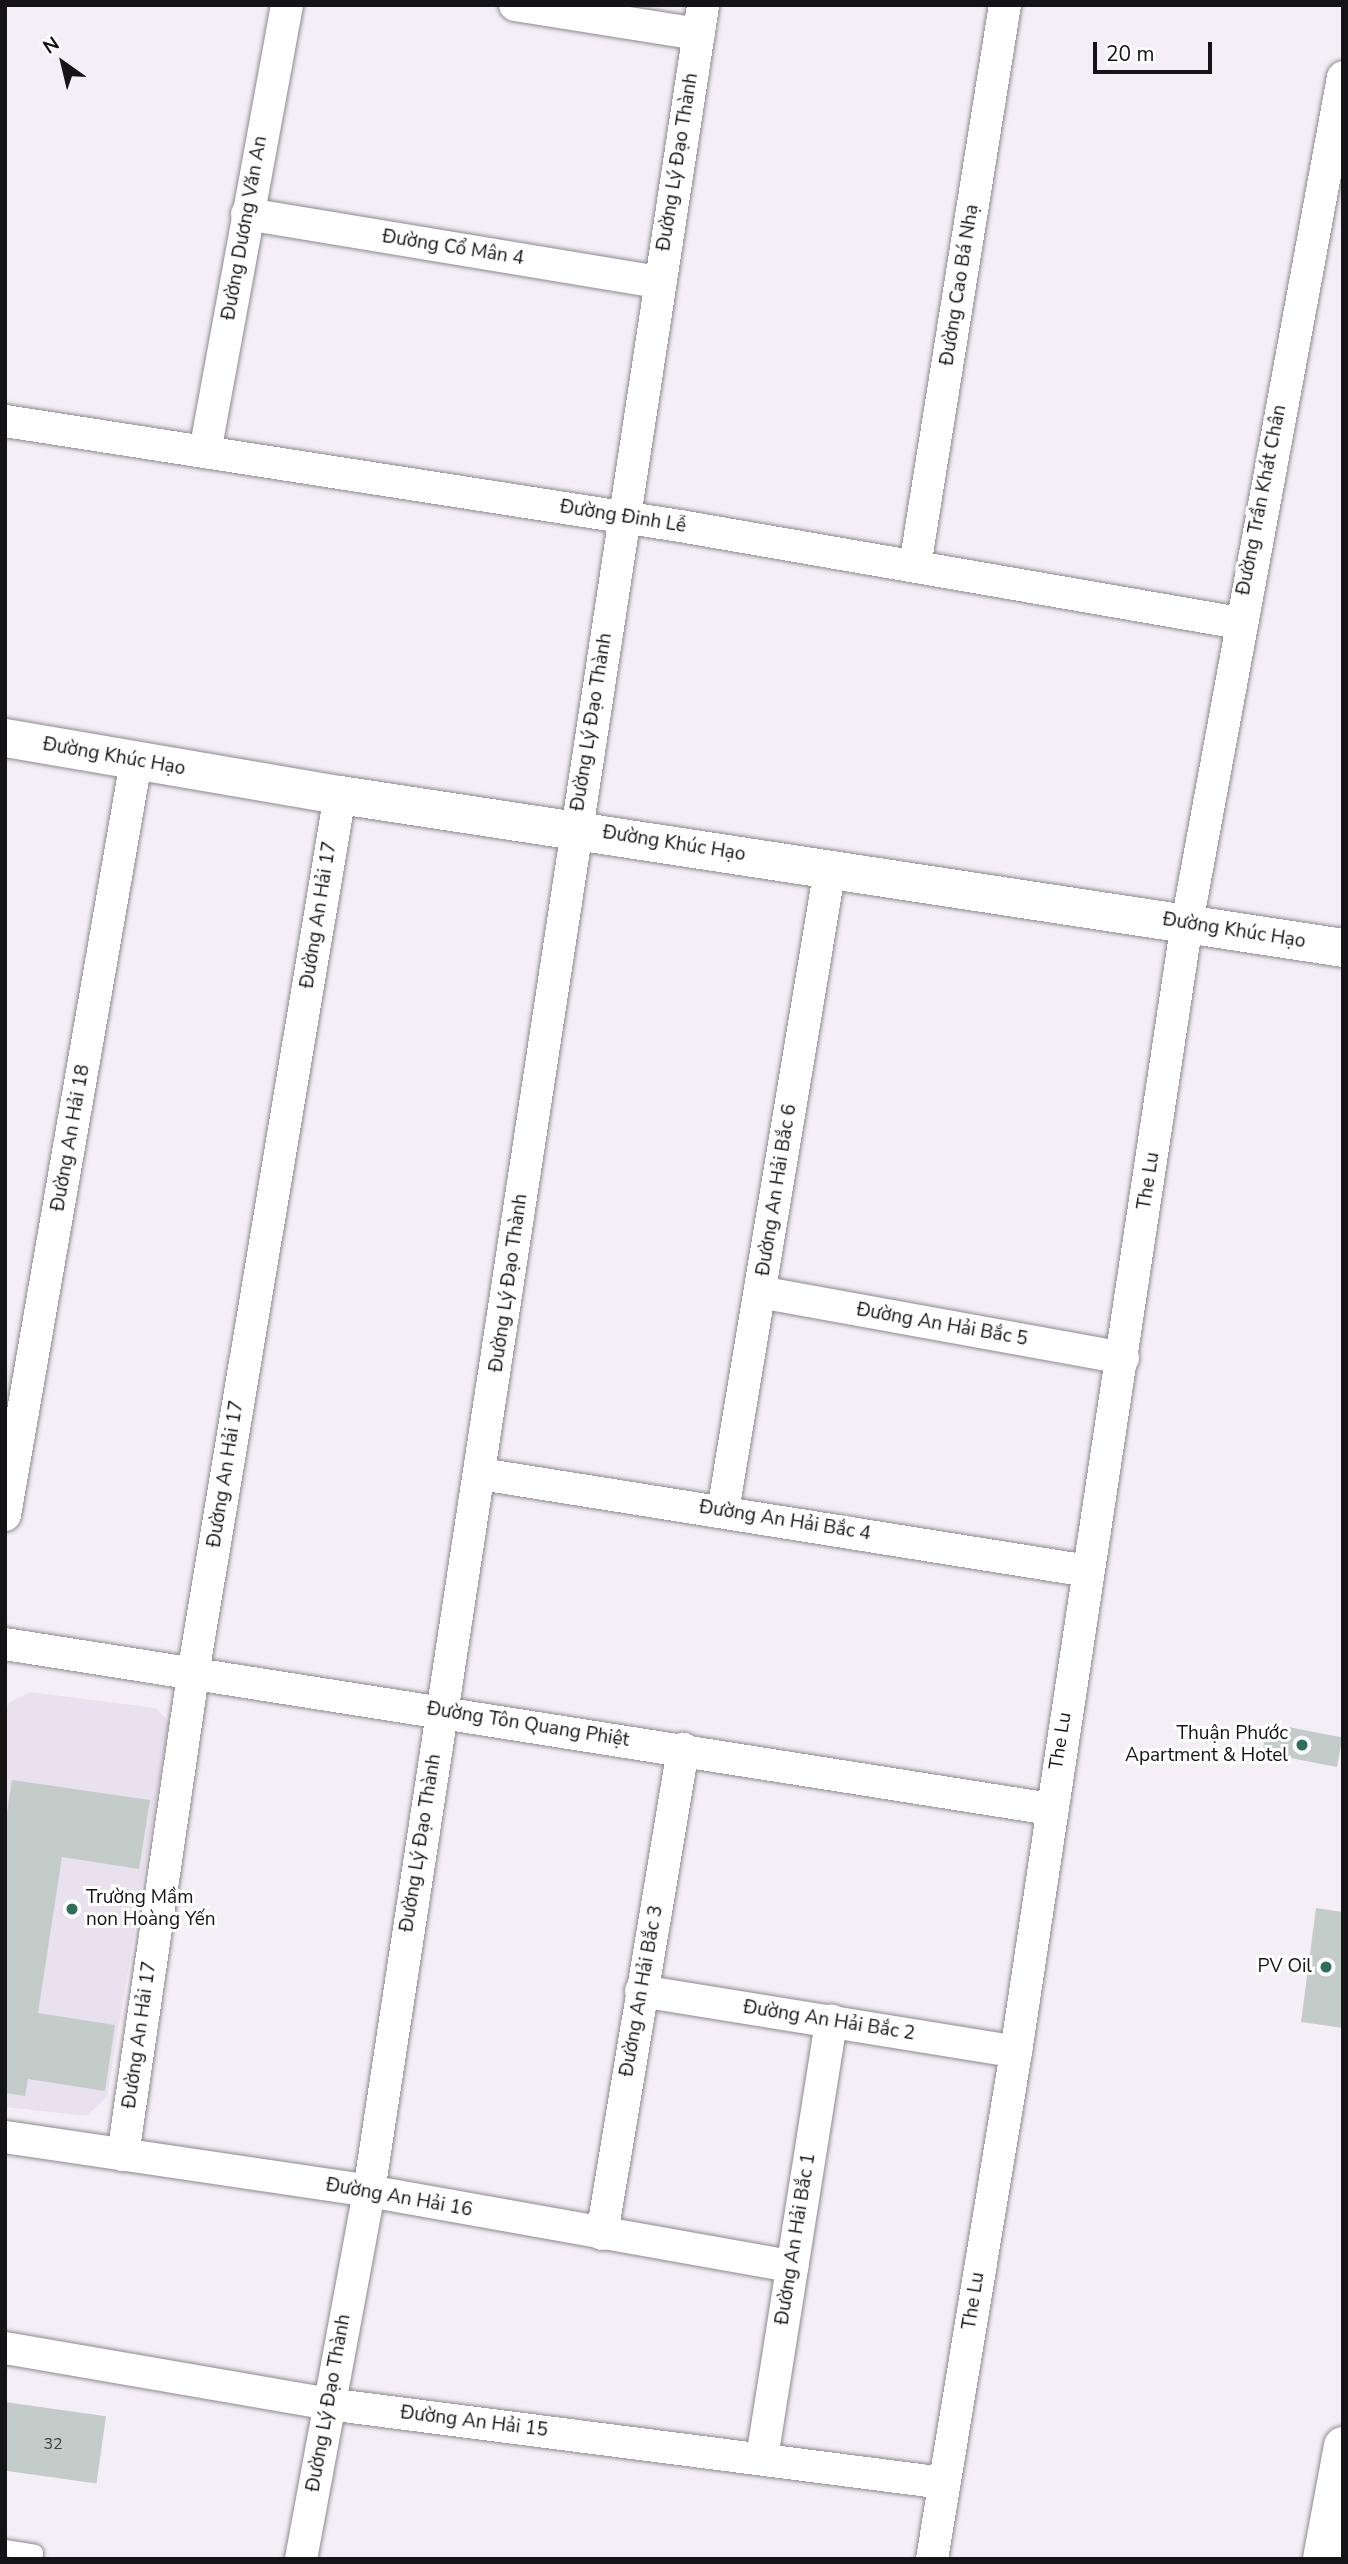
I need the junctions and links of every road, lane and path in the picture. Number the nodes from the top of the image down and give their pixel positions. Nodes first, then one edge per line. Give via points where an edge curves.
1 (287, 5) edge
2 (515, 5) edge
3 (1005, 5) edge
4 (701, 20) edge
5 (1343, 77) edge
6 (247, 214) junction
7 (659, 282) junction
8 (5, 421) edge
9 (205, 452) junction
10 (623, 517) junction
11 (915, 566) junction
12 (1239, 623) junction
13 (5, 738) edge
14 (136, 761) junction
15 (340, 794) junction
16 (576, 828) junction
17 (830, 868) junction
18 (1187, 923) junction
19 (1343, 948) edge
20 (760, 1292) junction
21 (1123, 1357) junction
22 (481, 1474) junction
23 (723, 1511) junction
24 (5, 1515) edge
25 (1088, 1571) junction
26 (5, 1644) edge
27 (193, 1674) junction
28 (441, 1712) junction
29 (683, 1749) junction
30 (1050, 1809) junction
31 (641, 1991) junction
32 (831, 2020) junction
33 (1016, 2052) junction
34 (5, 2137) edge
35 (123, 2155) junction
36 (369, 2191) junction
37 (602, 2234) junction
38 (792, 2266) junction
39 (5, 2348) edge
40 (328, 2404) junction
41 (1343, 2445) edge
42 (762, 2458) junction
43 (944, 2483) junction
44 (5, 2548) edge
45 (34, 2559) edge
46 (301, 2559) edge
47 (932, 2559) edge
48 (1322, 2559) edge

1 - 6 street, Đường Dương Văn An
2 - 4 street
3 - 11 street, Đường Cao Bá Nhạ
4 - 7 street, Đường Lý Đạo Thành
5 - 12 street, Đường Trần Khát Chân
6 - 7 street, Đường Cổ Mân 4
6 - 9 street, Đường Dương Văn An
7 - 10 street, Đường Lý Đạo Thành
8 - 9 street, Đường Đinh Lễ
9 - 10 street, Đường Đinh Lễ
10 - 11 street, Đường Đinh Lễ
10 - 16 street, Đường Lý Đạo Thành
11 - 12 street, Đường Đinh Lễ
12 - 18 street, Đường Trần Khát Chân
13 - 14 street, Đường Khúc Hạo
14 - 15 street, Đường Khúc Hạo
14 - 24 street, Đường An Hải 18
15 - 16 street, Đường Khúc Hạo
15 - 27 street, Đường An Hải 17
16 - 17 street, Đường Khúc Hạo
16 - 22 street, Đường Lý Đạo Thành
17 - 18 street, Đường Khúc Hạo
17 - 20 street, Đường An Hải Bắc 6
18 - 19 street, Đường Khúc Hạo
18 - 21 street, The Lu
20 - 21 street, Đường An Hải Bắc 5
20 - 23 street, Đường An Hải Bắc 6
21 - 25 street, The Lu
22 - 23 street, Đường An Hải Bắc 4
22 - 28 street, Đường Lý Đạo Thành
23 - 25 street, Đường An Hải Bắc 4
25 - 30 street, The Lu
26 - 27 street, Đường Tôn Quang Phiệt
27 - 28 street, Đường Tôn Quang Phiệt
27 - 35 street, Đường An Hải 17
28 - 29 street, Đường Tôn Quang Phiệt
28 - 36 street, Đường Lý Đạo Thành
29 - 30 street, Đường Tôn Quang Phiệt
29 - 31 street, Đường An Hải Bắc 3
30 - 33 street, The Lu
31 - 32 street, Đường An Hải Bắc 2
31 - 37 street, Đường An Hải Bắc 3
32 - 33 street, Đường An Hải Bắc 2
32 - 38 street, Đường An Hải Bắc 1
33 - 43 street, The Lu
34 - 35 street, Đường An Hải 16
35 - 36 street, Đường An Hải 16
36 - 37 street, Đường An Hải 16
36 - 40 street, Đường Lý Đạo Thành
37 - 38 street, Đường An Hải 16
38 - 42 street, Đường An Hải Bắc 1
39 - 40 street, Đường An Hải 15
40 - 42 street, Đường An Hải 15
40 - 46 street, Đường Lý Đạo Thành
41 - 48 street
42 - 43 street, Đường An Hải 15
43 - 47 street, The Lu
44 - 45 lane via 35,2553

